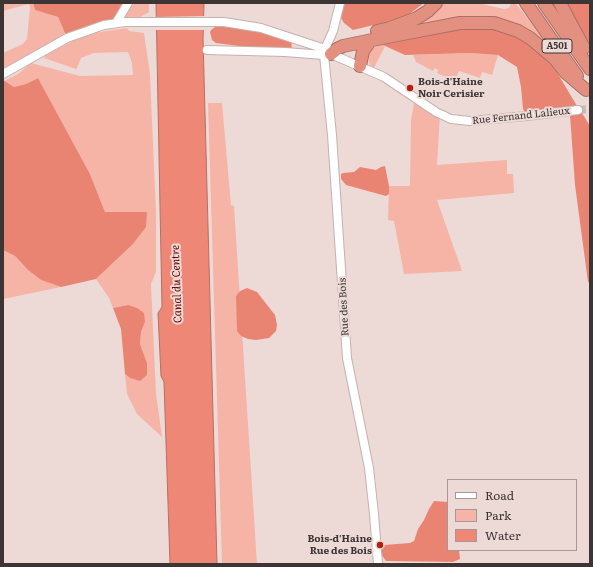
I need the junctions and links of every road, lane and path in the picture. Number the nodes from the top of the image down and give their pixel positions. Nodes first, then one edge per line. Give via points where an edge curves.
1 (128, 3) edge
2 (340, 3) edge
3 (436, 3) edge
4 (526, 3) edge
5 (544, 3) edge
6 (560, 3) edge
7 (116, 23) junction
8 (370, 41) junction
9 (207, 50) dead end
10 (327, 53) junction
11 (590, 57) edge
12 (360, 66) junction
13 (590, 69) edge
14 (3, 74) edge
15 (588, 93) edge
16 (578, 110) tunnel mouth
17 (378, 564) edge

1 - 7 street
2 - 10 street
3 - 10 highway via 408,22 336,40 330,44
4 - 15 highway, A501
5 - 13 highway, A501
6 - 11 highway
7 - 10 street, Rue Fernand Lalieux via 222,22 257,27
7 - 14 street, Rue Fernand Lalieux via 67,38
8 - 10 highway via 344,46
8 - 12 highway via 363,52
8 - 15 highway via 460,23 494,23 530,38
9 - 10 street, Rue Fernand Lalieux
10 - 12 street, Rue Fernand Lalieux
10 - 17 street, Rue des Bois via 347,358 369,468
12 - 16 street, Rue Fernand Lalieux via 384,77 440,114 460,120 520,117

